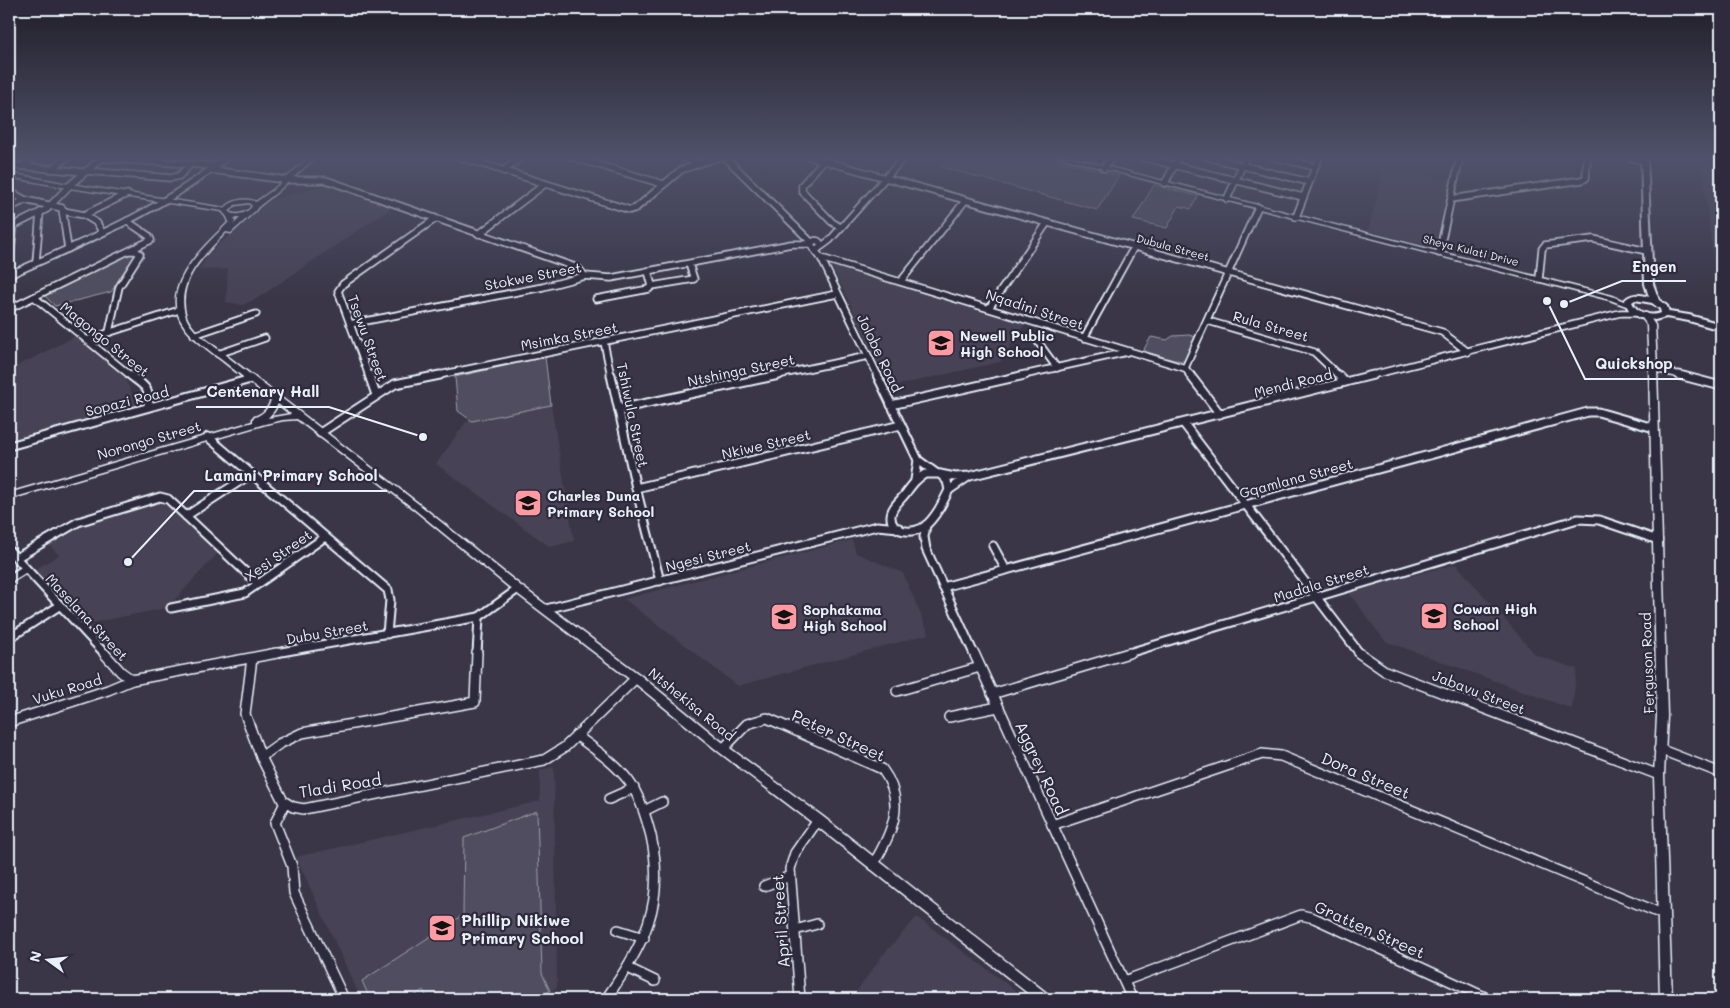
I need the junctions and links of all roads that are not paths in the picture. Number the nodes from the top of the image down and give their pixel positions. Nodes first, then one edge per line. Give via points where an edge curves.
1 (46, 204) edge
2 (107, 204) edge
3 (161, 204) edge
4 (200, 204) edge
5 (235, 204) edge
6 (253, 204) edge
7 (395, 204) edge
8 (519, 204) edge
9 (611, 204) edge
10 (640, 204) edge
11 (774, 204) edge
12 (815, 204) edge
13 (862, 204) edge
14 (962, 204) edge
15 (979, 204) edge
16 (1247, 204) edge
17 (1301, 204) edge
18 (1450, 204) edge
19 (1645, 204) edge
20 (51, 205) junction
21 (1258, 207) junction
22 (228, 208) junction
23 (63, 211) junction
24 (250, 212) junction
25 (40, 213) junction
26 (84, 215) junction
27 (230, 216) junction
28 (1296, 217) junction
29 (435, 218) junction
30 (127, 221) junction
31 (1047, 223) junction
32 (12, 227) edge
33 (840, 228) junction
34 (102, 232) junction
35 (479, 234) junction
36 (816, 244) junction
37 (1134, 247) junction
38 (68, 248) junction
39 (128, 251) junction
40 (1647, 251) junction
41 (201, 254) junction
42 (1439, 254) junction
43 (820, 257) junction
44 (36, 262) junction
45 (689, 264) junction
46 (9, 265) edge
47 (648, 272) junction
48 (1228, 273) junction
49 (9, 275) edge
50 (585, 276) junction
51 (1539, 279) junction
52 (901, 281) junction
53 (652, 286) junction
54 (1650, 288) junction
55 (837, 294) junction
56 (34, 297) junction
57 (1641, 297) junction
58 (596, 299) dead end
59 (1629, 303) junction
60 (1658, 303) junction
61 (989, 308) junction
62 (9, 309) edge
63 (179, 310) junction
64 (1623, 313) junction
65 (256, 314) dead end
66 (1641, 314) junction
67 (1689, 318) junction
68 (1657, 319) junction
69 (1208, 321) junction
70 (350, 324) junction
71 (1721, 326) edge
72 (109, 332) junction
73 (194, 335) junction
74 (265, 338) dead end
75 (1084, 338) junction
76 (86, 340) junction
77 (604, 342) junction
78 (1038, 342) dead end
79 (1130, 352) junction
80 (1468, 352) junction
81 (218, 354) junction
82 (868, 356) junction
83 (1057, 368) junction
84 (1186, 368) junction
85 (1653, 368) junction
86 (251, 379) junction
87 (1345, 382) junction
88 (1721, 386) edge
89 (376, 395) junction
90 (275, 399) junction
91 (891, 405) junction
92 (148, 407) junction
93 (288, 408) junction
94 (619, 409) junction
95 (1220, 414) junction
96 (299, 416) junction
97 (261, 418) junction
98 (1184, 424) junction
99 (901, 425) junction
100 (1654, 428) junction
101 (320, 434) junction
102 (208, 437) junction
103 (9, 446) edge
104 (918, 460) junction
105 (252, 474) junction
106 (938, 474) junction
107 (970, 476) junction
108 (915, 480) junction
109 (636, 488) junction
110 (949, 490) junction
111 (9, 491) edge
112 (9, 496) edge
113 (1245, 505) junction
114 (892, 515) junction
115 (186, 516) junction
116 (926, 525) junction
117 (877, 526) junction
118 (899, 528) junction
119 (908, 532) junction
120 (325, 537) junction
121 (1658, 540) junction
122 (993, 546) dead end
123 (926, 549) junction
124 (9, 550) edge
125 (16, 558) junction
126 (25, 569) junction
127 (1006, 570) junction
128 (9, 579) edge
129 (660, 582) junction
130 (257, 583) junction
131 (944, 587) junction
132 (518, 588) junction
133 (1316, 598) junction
134 (59, 606) junction
135 (171, 608) dead end
136 (546, 609) junction
137 (479, 617) junction
138 (387, 634) junction
139 (9, 638) edge
140 (252, 658) junction
141 (980, 667) junction
142 (636, 678) junction
143 (132, 680) junction
144 (897, 691) dead end
145 (992, 694) junction
146 (998, 707) junction
147 (949, 717) dead end
148 (9, 722) edge
149 (576, 735) junction
150 (723, 748) junction
151 (1659, 749) junction
152 (261, 757) junction
153 (1721, 773) edge
154 (1659, 775) junction
155 (634, 788) junction
156 (609, 799) dead end
157 (662, 802) dead end
158 (285, 804) junction
159 (644, 811) junction
160 (818, 820) junction
161 (1052, 824) junction
162 (873, 865) junction
163 (790, 876) junction
164 (764, 886) dead end
165 (1662, 914) junction
166 (817, 924) dead end
167 (618, 930) dead end
168 (795, 930) junction
169 (644, 938) junction
170 (628, 968) junction
171 (655, 981) dead end
172 (1124, 981) junction
173 (344, 999) edge
174 (606, 999) edge
175 (800, 999) edge
176 (1044, 999) edge
177 (1132, 999) edge
178 (1489, 999) edge
179 (1666, 999) edge

1 - 20 street
2 - 26 street
3 - 30 street
4 - 22 street
5 - 22 street
6 - 24 street
7 - 29 street
8 - 35 street
9 - 10 street via 630,210
11 - 36 street, Jolobe Road
12 - 33 street
13 - 33 street
14 - 52 street
15 - 31 street, Dubula Street
16 - 21 street, Sheya Kulati Drive
17 - 28 street
18 - 42 street
19 - 40 main road
20 - 23 street
20 - 25 street
21 - 28 street, Sheya Kulati Drive
21 - 48 street
22 - 27 street via 226,214
23 - 26 street
23 - 38 street
24 - 27 street via 238,217
24 - 41 street
25 - 32 street
25 - 44 street
26 - 34 street via 97,223
27 - 41 street via 232,222
28 - 42 street, Sheya Kulati Drive
29 - 35 street
29 - 70 street, Tsewu Street via 340,286 338,291
30 - 34 street
30 - 39 street via 151,240
31 - 37 street, Dubula Street
31 - 61 street
32 - 46 street
33 - 36 street
34 - 38 street
35 - 50 street via 578,268
36 - 43 street, Jolobe Road
36 - 45 street, Stokwe Street via 791,244
37 - 48 street, Dubula Street
37 - 75 street
38 - 44 street
39 - 56 street
39 - 72 street via 140,254 117,292
40 - 51 street via 1593,239 1545,245
40 - 54 main road
41 - 63 street via 183,283
42 - 51 street, Sheya Kulati Drive
43 - 52 street, Nqadini Street
43 - 55 street, Jolobe Road
44 - 49 street
45 - 47 street, Stokwe Street
45 - 53 street via 693,280
47 - 50 street, Stokwe Street via 604,278
47 - 53 street
48 - 69 street
48 - 80 street, Dubula Street via 1442,332
50 - 70 street, Stokwe Street
51 - 59 street, Sheya Kulati Drive
52 - 61 street, Nqadini Street
53 - 58 street
54 - 57 main road
54 - 60 main road
55 - 77 street, Msimka Street
55 - 82 street, Jolobe Road
56 - 62 street
56 - 76 street, Magongo Street
57 - 59 main road
57 - 60 main road
59 - 64 street
59 - 66 main road
60 - 67 main road
60 - 68 main road via 1665,310
61 - 75 street, Nqadini Street
63 - 72 street
63 - 73 street via 184,324
64 - 66 street, Mendi Road
64 - 80 street, Mendi Road
65 - 73 street
66 - 68 main road
67 - 68 main road
67 - 71 main road
68 - 85 street, Ferguson Road
69 - 84 street
69 - 87 street, Rula Street via 1314,352
70 - 89 street, Tsewu Street
72 - 76 street
73 - 81 street
74 - 81 street
75 - 79 street, Nqadini Street
76 - 92 street, Magongo Street via 147,389
77 - 89 street, Msimka Street via 396,384
77 - 94 street, Tshiwula Street
78 - 83 street
79 - 83 street
79 - 84 street, Nqadini Street
80 - 87 street, Mendi Road
81 - 86 street
82 - 91 street, Jolobe Road
82 - 94 street, Ntshinga Street
83 - 91 street
84 - 95 street
85 - 88 street
85 - 100 street, Ferguson Road
86 - 90 street
86 - 92 street, Sopazi Road via 191,398
87 - 95 street, Mendi Road
89 - 101 street, Msimka Street
90 - 93 street
90 - 97 street via 273,408
91 - 99 street, Jolobe Road
92 - 103 street, Sopazi Road
93 - 96 street
93 - 97 street, Norongo Street
94 - 109 street, Tshiwula Street
95 - 98 street, Mendi Road
96 - 101 street
96 - 102 street, Norongo Street via 279,418
97 - 111 street, Norongo Street
98 - 107 street, Mendi Road
98 - 113 street, Jabavu Street
99 - 104 street, Jolobe Road
99 - 109 street, Nkiwe Street
100 - 113 street, Gqamlana Street via 1588,412
100 - 121 street, Ferguson Road
101 - 132 street, Ntshekisa Road
102 - 105 street
102 - 112 street, Norongo Street
104 - 106 street, Jolobe Road
104 - 108 street
105 - 115 street
105 - 120 street
106 - 107 street, Mendi Road
106 - 108 street via 925,474
106 - 110 street via 948,481
107 - 110 street, Mendi Road
108 - 114 street
109 - 129 street, Tshiwula Street
110 - 116 street
113 - 127 street, Gqamlana Street
113 - 133 street, Jabavu Street
114 - 117 street, Ngesi Street
114 - 118 street via 893,523
115 - 125 street via 168,499 155,498 80,521
115 - 130 street
116 - 119 street
116 - 123 street, Aggrey Road
117 - 118 street, Ngesi Street
117 - 129 street, Ngesi Street
118 - 119 street, Ngesi Street
119 - 123 street, Aggrey Road
120 - 130 street, Xesi Street
120 - 138 street via 389,592
121 - 133 street, Madala Street via 1599,520 1578,519
121 - 151 street, Ferguson Road via 1662,716
122 - 127 street
123 - 131 street, Aggrey Road
124 - 125 street, Maselana Street
125 - 126 street, Maselana Street
126 - 128 street
126 - 134 street, Maselana Street
127 - 131 street, Gqamlana Street
129 - 136 street, Ngesi Street
130 - 135 street, Xesi Street via 245,593
131 - 141 street, Aggrey Road
132 - 136 street, Ntshekisa Road
132 - 137 street, Dubu Street
133 - 145 street, Madala Street
133 - 154 street, Jabavu Street via 1353,648 1385,671
134 - 139 street
134 - 143 street, Maselana Street
136 - 142 street, Ntshekisa Road
137 - 138 street, Dubu Street
137 - 152 street via 475,702 302,733
138 - 140 street, Dubu Street
140 - 143 street, Dubu Street
140 - 152 street, Tladi Road via 245,714
141 - 144 street
141 - 145 street, Aggrey Road
142 - 149 street, Tladi Road
142 - 150 street, Ntshekisa Road
143 - 148 street, Vuku Road
145 - 146 street, Aggrey Road
146 - 147 street
146 - 161 street, Aggrey Road
149 - 155 street via 616,768
149 - 158 street, Tladi Road via 559,751 540,761 309,808
150 - 160 street, Ntshekisa Road
150 - 162 street, Peter Street via 747,723 767,718 882,769 892,780 897,798 890,835
151 - 153 street
151 - 154 street, Ferguson Road
152 - 158 street, Tladi Road
154 - 165 street, Ferguson Road
155 - 156 street
155 - 159 street
157 - 159 street
158 - 173 street via 275,823 292,866 294,893
159 - 169 street via 658,871 655,899
160 - 162 street, Ntshekisa Road
160 - 163 street, April Street via 795,853
161 - 165 street, Dora Street via 1262,754 1271,754
161 - 172 street, Aggrey Road
162 - 176 street, Ntshekisa Road
163 - 164 street
163 - 168 street, April Street
165 - 179 street, Ferguson Road
166 - 168 street
167 - 169 street
168 - 175 street, April Street
169 - 170 street
170 - 171 street
170 - 174 street
172 - 177 street, Aggrey Road
172 - 178 street, Gratten Street via 1301,915 1314,918

